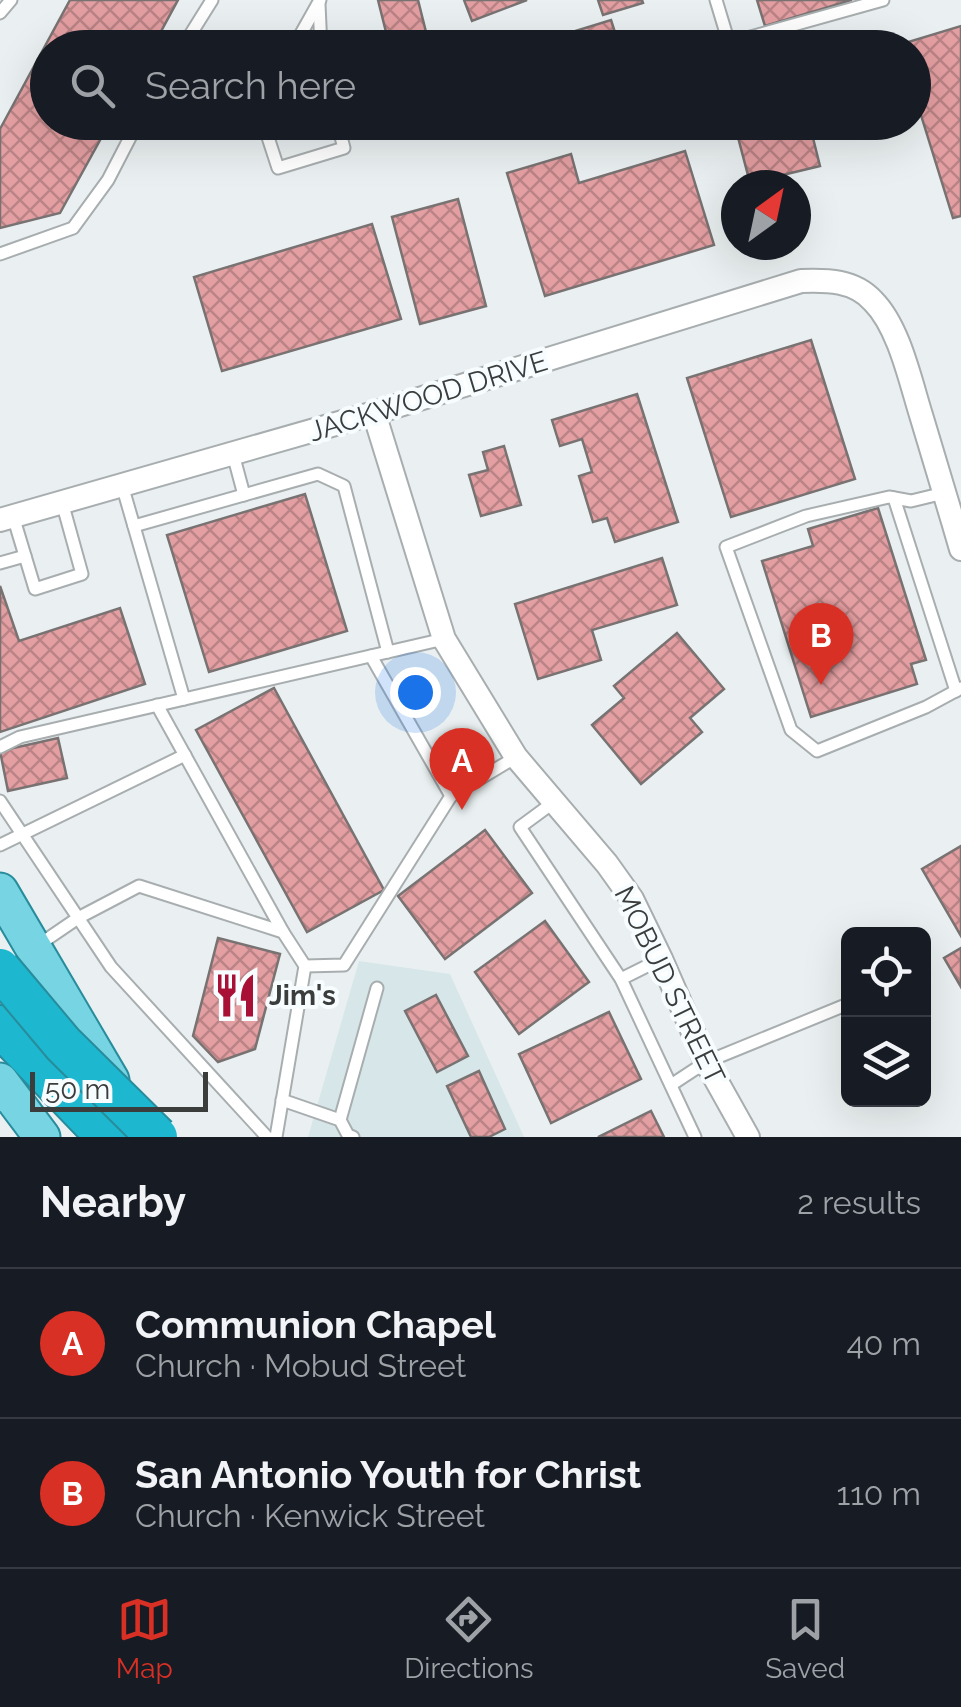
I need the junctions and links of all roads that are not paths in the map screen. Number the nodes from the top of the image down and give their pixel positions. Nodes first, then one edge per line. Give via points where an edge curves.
1 (11, 0) edge
2 (212, 0) edge
3 (716, 0) edge
4 (884, 0) edge
5 (319, 2) edge
6 (0, 13) edge
7 (193, 30) edge
8 (303, 30) edge
9 (321, 30) edge
10 (725, 30) edge
11 (776, 30) edge
12 (129, 140) edge
13 (269, 140) edge
14 (342, 140) edge
15 (0, 254) edge
16 (374, 413) junction
17 (234, 454) junction
18 (122, 485) junction
19 (944, 493) junction
20 (244, 495) junction
21 (894, 498) junction
22 (62, 502) junction
23 (6, 518) edge
24 (134, 526) junction
25 (961, 549) edge
26 (25, 556) junction
27 (0, 562) edge
28 (444, 639) junction
29 (388, 652) junction
30 (371, 656) junction
31 (959, 690) edge
32 (184, 699) junction
33 (158, 705) junction
34 (0, 747) edge
35 (186, 756) junction
36 (516, 757) junction
37 (451, 796) junction
38 (0, 801) edge
39 (554, 802) junction
40 (22, 834) junction
41 (0, 845) edge
42 (0, 892) edge
43 (78, 918) junction
44 (283, 932) junction
45 (661, 958) junction
46 (17, 959) edge
47 (306, 966) junction
48 (621, 979) junction
49 (377, 988) dead end
50 (841, 1007) edge
51 (0, 1026) edge
52 (706, 1062) junction
53 (0, 1081) edge
54 (670, 1084) junction
55 (282, 1100) junction
56 (340, 1120) junction
57 (139, 1136) edge
58 (42, 1137) edge
59 (267, 1137) edge
60 (276, 1137) edge
61 (353, 1137) edge
62 (695, 1137) edge
63 (748, 1137) edge

1 - 6 lane
2 - 7 lane
3 - 10 lane
4 - 11 lane
5 - 8 lane
5 - 9 lane
12 - 15 lane via 73,228
13 - 14 lane via 278,168 344,148
16 - 17 street, JACKWOOD DRIVE
16 - 19 street, JACKWOOD DRIVE via 801,282 842,282 884,314
16 - 28 street, MOBUD STREET
17 - 18 street, JACKWOOD DRIVE
17 - 20 lane
18 - 22 street, JACKWOOD DRIVE
18 - 24 lane
19 - 21 lane
19 - 25 street
20 - 24 lane
20 - 29 lane via 318,474 344,486
21 - 31 lane
21 - 31 lane via 806,516 726,547 790,730 817,751
22 - 23 street, JACKWOOD DRIVE
22 - 26 lane via 82,574 35,588
23 - 26 lane
24 - 32 lane
26 - 27 lane
28 - 29 lane
28 - 36 street, MOBUD STREET
29 - 30 lane
30 - 32 lane
30 - 37 lane
32 - 33 lane
33 - 34 lane
33 - 35 lane
35 - 40 lane
35 - 44 lane
36 - 37 lane
36 - 39 street, MOBUD STREET
37 - 47 lane via 344,965
38 - 40 lane
39 - 45 street, MOBUD STREET via 632,899
39 - 48 lane via 520,827
40 - 41 lane
40 - 43 lane
42 - 46 main road
43 - 44 lane via 138,886
43 - 46 lane
43 - 59 lane via 111,968
44 - 47 lane
45 - 48 lane
45 - 52 street, MOBUD STREET
46 - 57 highway, bridge via 63,1044
47 - 55 lane
48 - 54 lane
49 - 56 lane
50 - 52 lane
51 - 57 highway
52 - 54 lane
52 - 63 street, MOBUD STREET
53 - 58 main road
54 - 62 lane
55 - 56 lane
55 - 60 lane
56 - 61 lane

